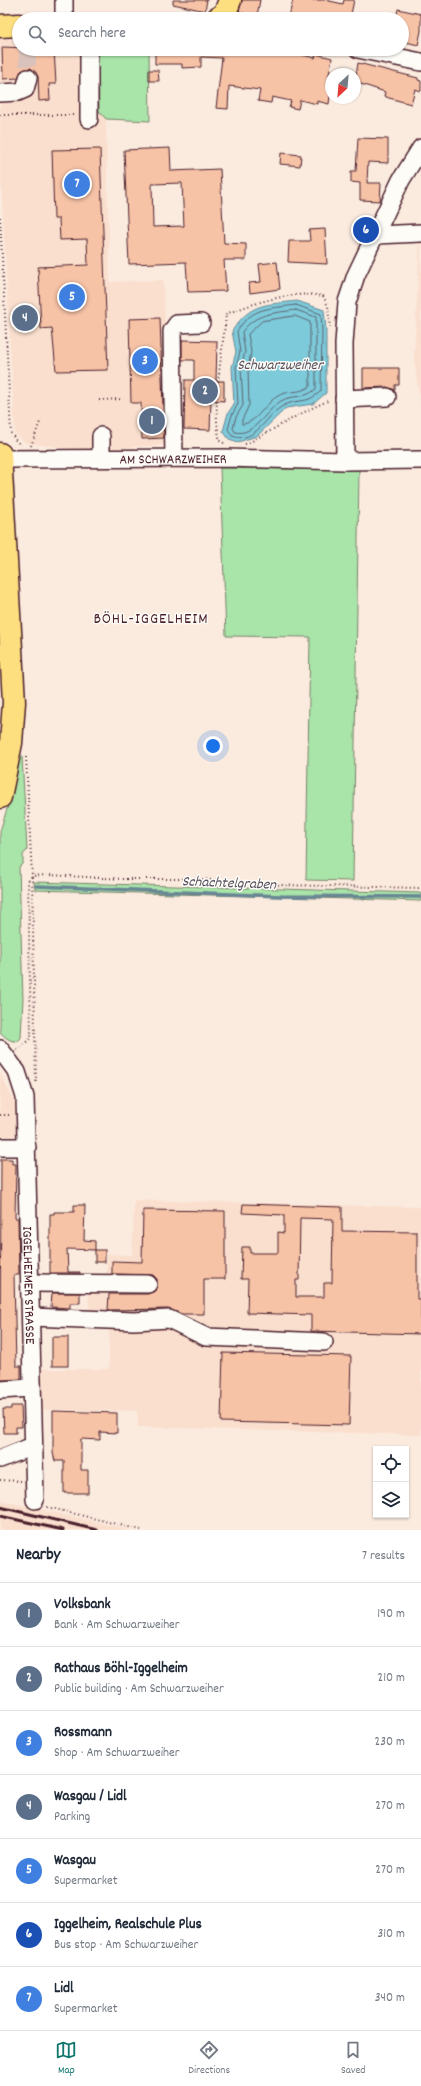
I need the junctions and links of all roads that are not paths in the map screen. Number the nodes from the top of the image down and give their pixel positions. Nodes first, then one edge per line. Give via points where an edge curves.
1 (64, 0) edge
2 (64, 12) edge
3 (12, 25) edge
4 (0, 26) edge
5 (88, 56) edge
6 (392, 56) edge
7 (421, 62) edge
8 (28, 78) tunnel mouth
9 (0, 93) edge
10 (83, 117) road end
11 (421, 148) edge
12 (421, 233) edge
13 (376, 234) junction
14 (201, 323) dead end
15 (344, 395) junction
16 (387, 397) dead end
17 (101, 436) dead end
18 (0, 454) edge
19 (101, 458) junction
20 (174, 458) junction
21 (0, 459) edge
22 (421, 460) edge
23 (345, 461) junction
24 (0, 797) edge
25 (9, 1059) edge
26 (0, 1147) edge
27 (27, 1147) junction
28 (30, 1283) junction
29 (148, 1284) dead end
30 (31, 1317) junction
31 (324, 1342) dead end
32 (31, 1388) junction
33 (0, 1390) edge
34 (33, 1446) junction
35 (0, 1459) edge
36 (35, 1500) road end

1 - 2 street
3 - 4 main road
5 - 10 street
6 - 7 street
8 - 9 street via 25,89
11 - 13 street via 401,180
12 - 13 street
13 - 15 street via 356,275 347,302
14 - 20 street via 177,324 172,331
15 - 16 street
15 - 23 street
17 - 19 street
18 - 21 main road
19 - 20 street, AM SCHWARZWEIHER
19 - 21 street, AM SCHWARZWEIHER
20 - 23 street, AM SCHWARZWEIHER via 228,453
21 - 24 main road via 14,702 10,749
22 - 23 street, AM SCHWARZWEIHER
25 - 27 street, IGGELHEIMER STRASSE via 25,1097
26 - 27 street
27 - 28 street, IGGELHEIMER STRASSE
28 - 29 street
28 - 30 street, IGGELHEIMER STRASSE
30 - 31 street via 134,1321 169,1319 206,1337
30 - 32 street, IGGELHEIMER STRASSE
32 - 33 street
32 - 34 street, IGGELHEIMER STRASSE
34 - 35 street
34 - 36 street, IGGELHEIMER STRASSE

